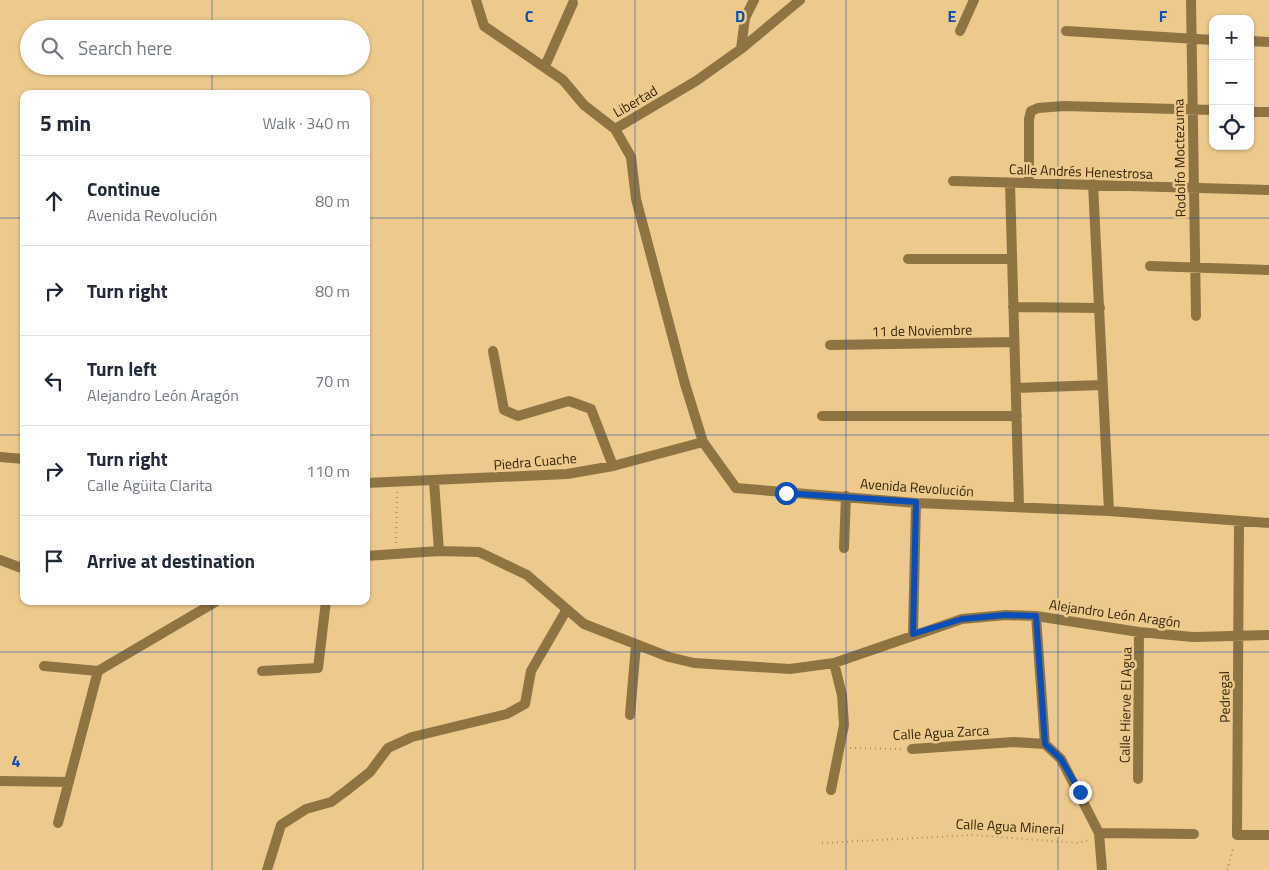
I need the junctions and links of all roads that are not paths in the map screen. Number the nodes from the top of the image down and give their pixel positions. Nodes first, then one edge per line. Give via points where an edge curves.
1 (476, 0) edge
2 (754, 0) edge
3 (800, 0) edge
4 (974, 0) edge
5 (1191, 0) edge
6 (573, 3) dead end
7 (960, 31) dead end
8 (1066, 31) dead end
9 (1190, 39) junction
10 (1209, 40) edge
11 (1254, 41) edge
12 (1269, 42) edge
13 (741, 49) junction
14 (545, 66) junction
15 (1192, 110) junction
16 (1209, 110) edge
17 (1254, 112) edge
18 (1269, 112) edge
19 (615, 129) junction
20 (953, 181) dead end
21 (1010, 183) junction
22 (1029, 183) junction
23 (1093, 184) junction
24 (1194, 189) junction
25 (1269, 190) edge
26 (1011, 258) junction
27 (908, 259) dead end
28 (1150, 266) dead end
29 (1193, 267) junction
30 (1269, 270) edge
31 (1013, 307) junction
32 (1100, 308) junction
33 (1196, 316) dead end
34 (1014, 342) junction
35 (830, 345) dead end
36 (494, 351) dead end
37 (1101, 385) junction
38 (1016, 388) junction
39 (822, 416) dead end
40 (1017, 416) junction
41 (704, 442) junction
42 (0, 457) edge
43 (20, 458) edge
44 (613, 466) junction
45 (370, 482) edge
46 (434, 482) junction
47 (846, 496) junction
48 (916, 502) junction
49 (1019, 506) junction
50 (1109, 511) junction
51 (1238, 522) junction
52 (1269, 523) edge
53 (844, 548) dead end
54 (439, 551) junction
55 (370, 556) edge
56 (0, 560) edge
57 (20, 568) edge
58 (210, 605) edge
59 (326, 605) edge
60 (567, 609) junction
61 (1036, 616) junction
62 (1140, 632) junction
63 (913, 634) junction
64 (1237, 635) junction
65 (1269, 635) edge
66 (636, 645) junction
67 (834, 663) junction
68 (44, 666) dead end
69 (262, 670) dead end
70 (98, 671) junction
71 (630, 715) dead end
72 (1045, 744) junction
73 (912, 749) road end
74 (1138, 779) dead end
75 (0, 781) edge
76 (69, 782) junction
77 (831, 790) dead end
78 (58, 823) dead end
79 (1099, 833) junction
80 (1194, 834) dead end
81 (1269, 835) edge
82 (267, 870) edge
83 (1102, 870) edge

1 - 14 street, Libertad via 484,26
2 - 13 street via 745,18
3 - 13 street, Libertad
4 - 7 street
5 - 9 street, Rodolfo Moctezuma
6 - 14 street
8 - 9 street
9 - 10 street
9 - 15 street, Rodolfo Moctezuma
11 - 12 street
13 - 19 street, Libertad via 696,81
14 - 19 street, Libertad via 563,80 584,105
15 - 16 street
15 - 22 street via 1064,106 1031,111
15 - 24 street, Rodolfo Moctezuma
17 - 18 street
19 - 41 street, Avenida Revolución via 631,157 636,199 685,384
20 - 21 street, Calle Andrés Henestrosa
21 - 22 street, Calle Andrés Henestrosa
21 - 26 street
22 - 23 street, Calle Andrés Henestrosa
23 - 24 street, Calle Andrés Henestrosa
23 - 32 street
24 - 25 street, Calle Andrés Henestrosa
24 - 29 street, Rodolfo Moctezuma
26 - 27 street
26 - 31 street
28 - 29 street
29 - 30 street
29 - 33 street, Rodolfo Moctezuma
31 - 32 street
31 - 34 street
32 - 37 street
34 - 35 street, 11 de Noviembre
34 - 38 street
36 - 44 street via 504,410 518,416 569,401 590,408
37 - 38 street
37 - 50 street
38 - 40 street
39 - 40 street
40 - 49 street
41 - 44 street, Piedra Cuache
41 - 47 street, Avenida Revolución via 736,488
42 - 43 street
44 - 46 street, Piedra Cuache via 567,474
45 - 46 street, Piedra Cuache
46 - 54 street
47 - 48 street, Avenida Revolución
47 - 53 street
48 - 49 street, Avenida Revolución
48 - 63 street
49 - 50 street, Avenida Revolución
50 - 51 street, Avenida Revolución
51 - 52 street, Avenida Revolución
51 - 64 street, Pedregal
54 - 55 street, Alejandro León Aragón
54 - 60 street, Alejandro León Aragón via 479,552 505,563 527,575
56 - 57 street
58 - 70 street
59 - 69 street via 318,668
60 - 66 street, Alejandro León Aragón via 584,624
60 - 82 street via 531,670 525,704 507,714 412,737 388,748 370,772 331,802 306,809 282,825
61 - 62 street, Alejandro León Aragón
61 - 63 street, Alejandro León Aragón via 962,619
61 - 72 street
62 - 64 street, Alejandro León Aragón via 1193,637
62 - 74 street, Calle Hierve El Agua
63 - 67 street, Alejandro León Aragón
64 - 65 street, Alejandro León Aragón
64 - 81 street, Pedregal via 1238,835
66 - 67 street, Alejandro León Aragón via 694,663 790,670
66 - 71 street
67 - 77 street via 842,695 844,724
68 - 70 street
70 - 76 street
72 - 73 street, Calle Agua Zarca via 1014,742
72 - 79 street via 1061,759
75 - 76 street
76 - 78 street
79 - 80 street
79 - 83 street

